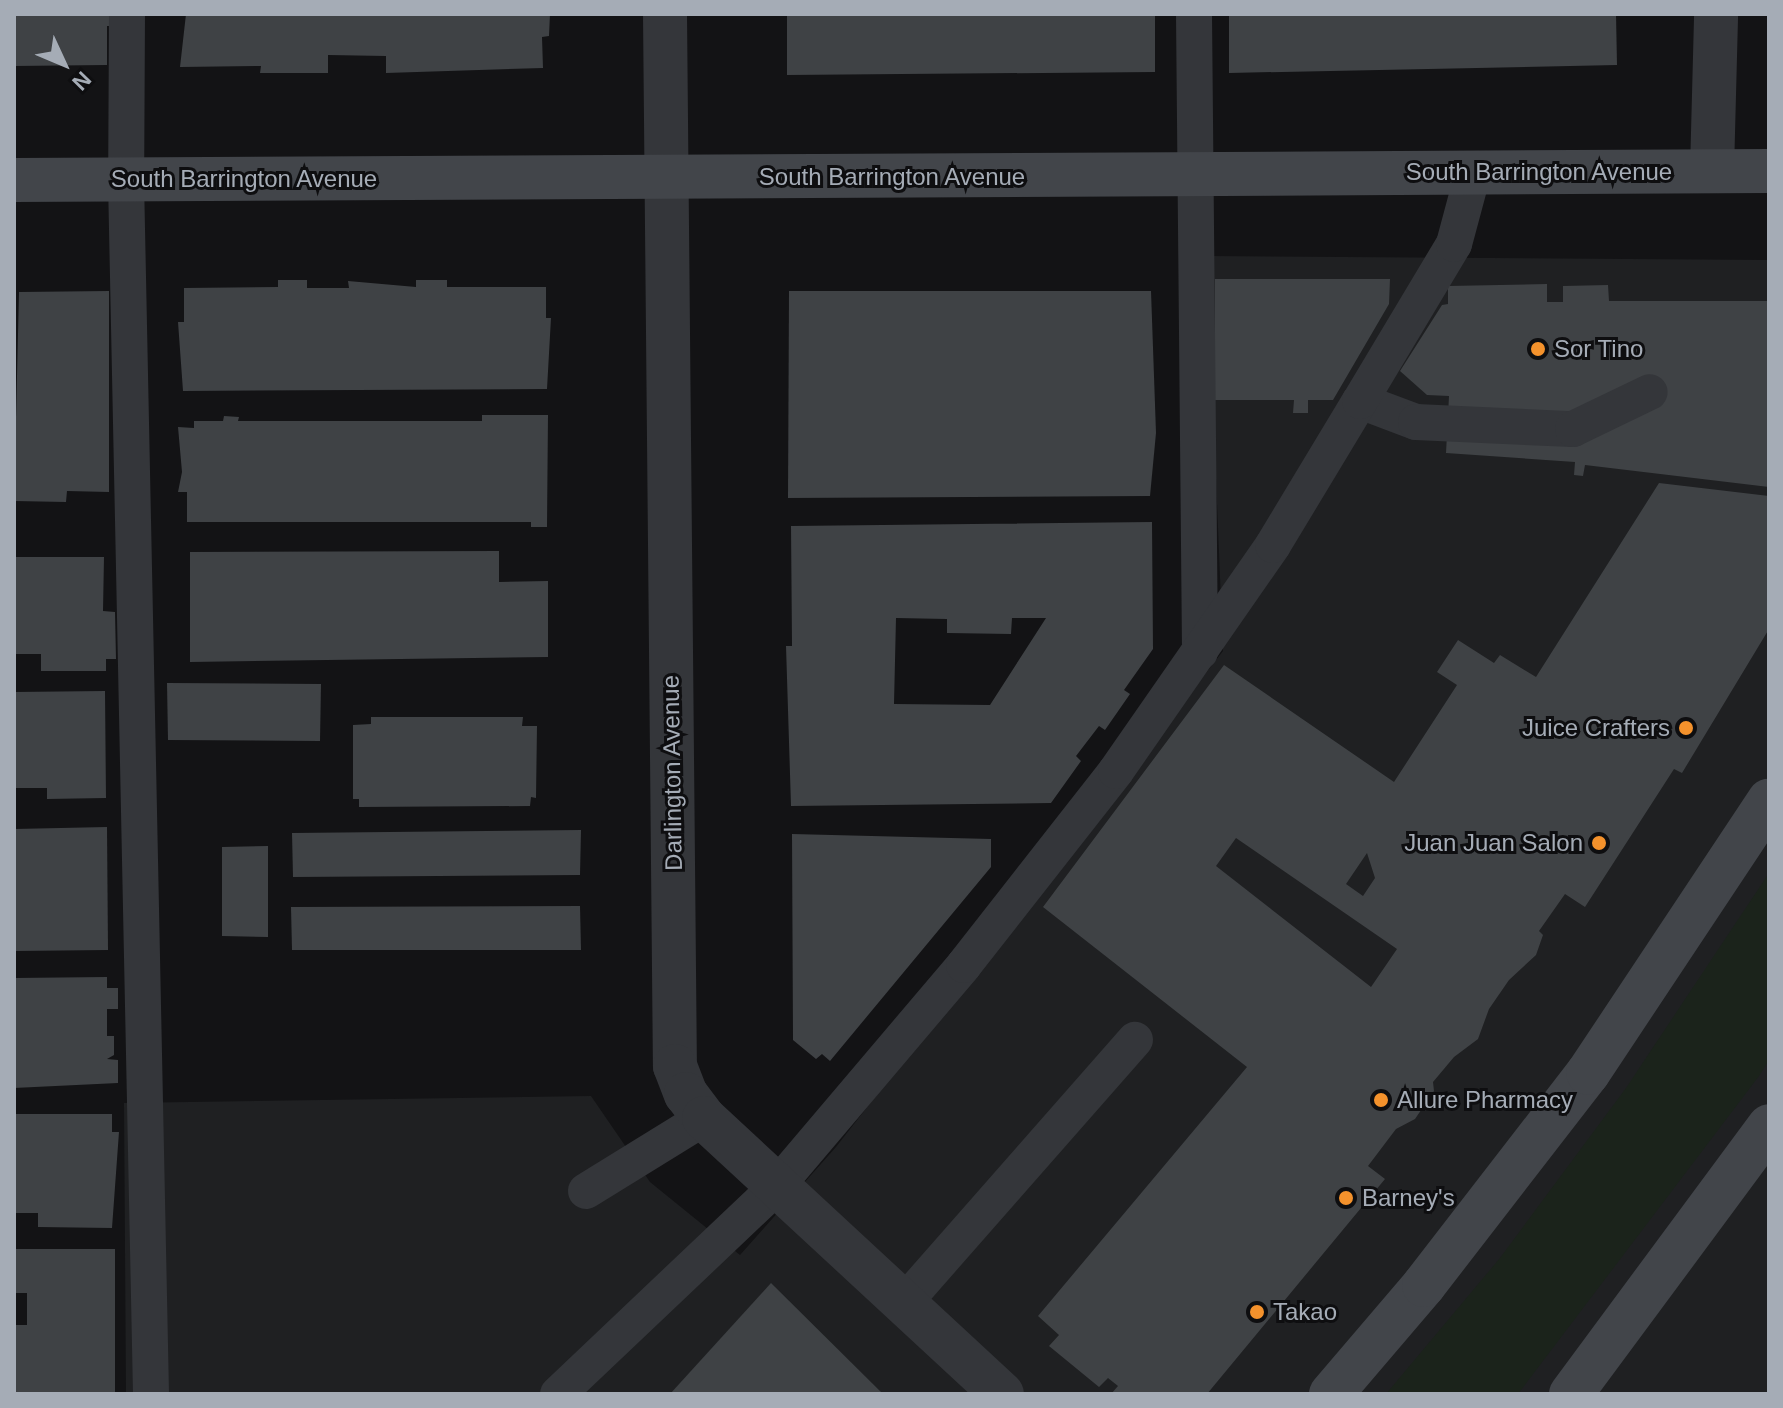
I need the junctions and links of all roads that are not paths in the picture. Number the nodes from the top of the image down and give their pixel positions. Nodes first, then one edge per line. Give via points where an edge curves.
1 (127, 14) edge
2 (665, 14) edge
3 (1194, 14) edge
4 (1716, 14) edge
5 (1712, 171) junction
6 (1769, 171) edge
7 (1473, 173) junction
8 (1194, 175) junction
9 (665, 178) junction
10 (14, 180) edge
11 (126, 180) junction
12 (1650, 392) dead end
13 (1360, 401) junction
14 (1200, 652) junction
15 (1769, 801) edge
16 (1135, 1040) dead end
17 (704, 1118) junction
18 (1769, 1126) edge
19 (775, 1188) junction
20 (586, 1191) dead end
21 (902, 1305) junction
22 (151, 1394) edge
23 (558, 1394) edge
24 (1002, 1394) edge
25 (1331, 1394) edge
26 (1571, 1394) edge

1 - 11 lane
2 - 9 street, Darlington Avenue
3 - 8 lane
4 - 5 street
5 - 6 street, South Barrington Avenue
5 - 7 street, South Barrington Avenue
7 - 8 street, South Barrington Avenue
7 - 13 lane via 1454,244
8 - 9 street, South Barrington Avenue
8 - 14 lane
9 - 11 street, South Barrington Avenue
9 - 17 street, Darlington Avenue via 675,1066 686,1094
10 - 11 street, South Barrington Avenue
11 - 22 lane
12 - 13 lane via 1573,429 1416,422
13 - 14 lane via 1273,545
14 - 19 lane via 1116,771 964,965
15 - 25 street via 1588,1073 1424,1285
16 - 21 lane
17 - 19 street, Darlington Avenue
17 - 20 lane
18 - 26 street
19 - 21 street, Darlington Avenue
19 - 23 lane
21 - 24 street, Darlington Avenue

